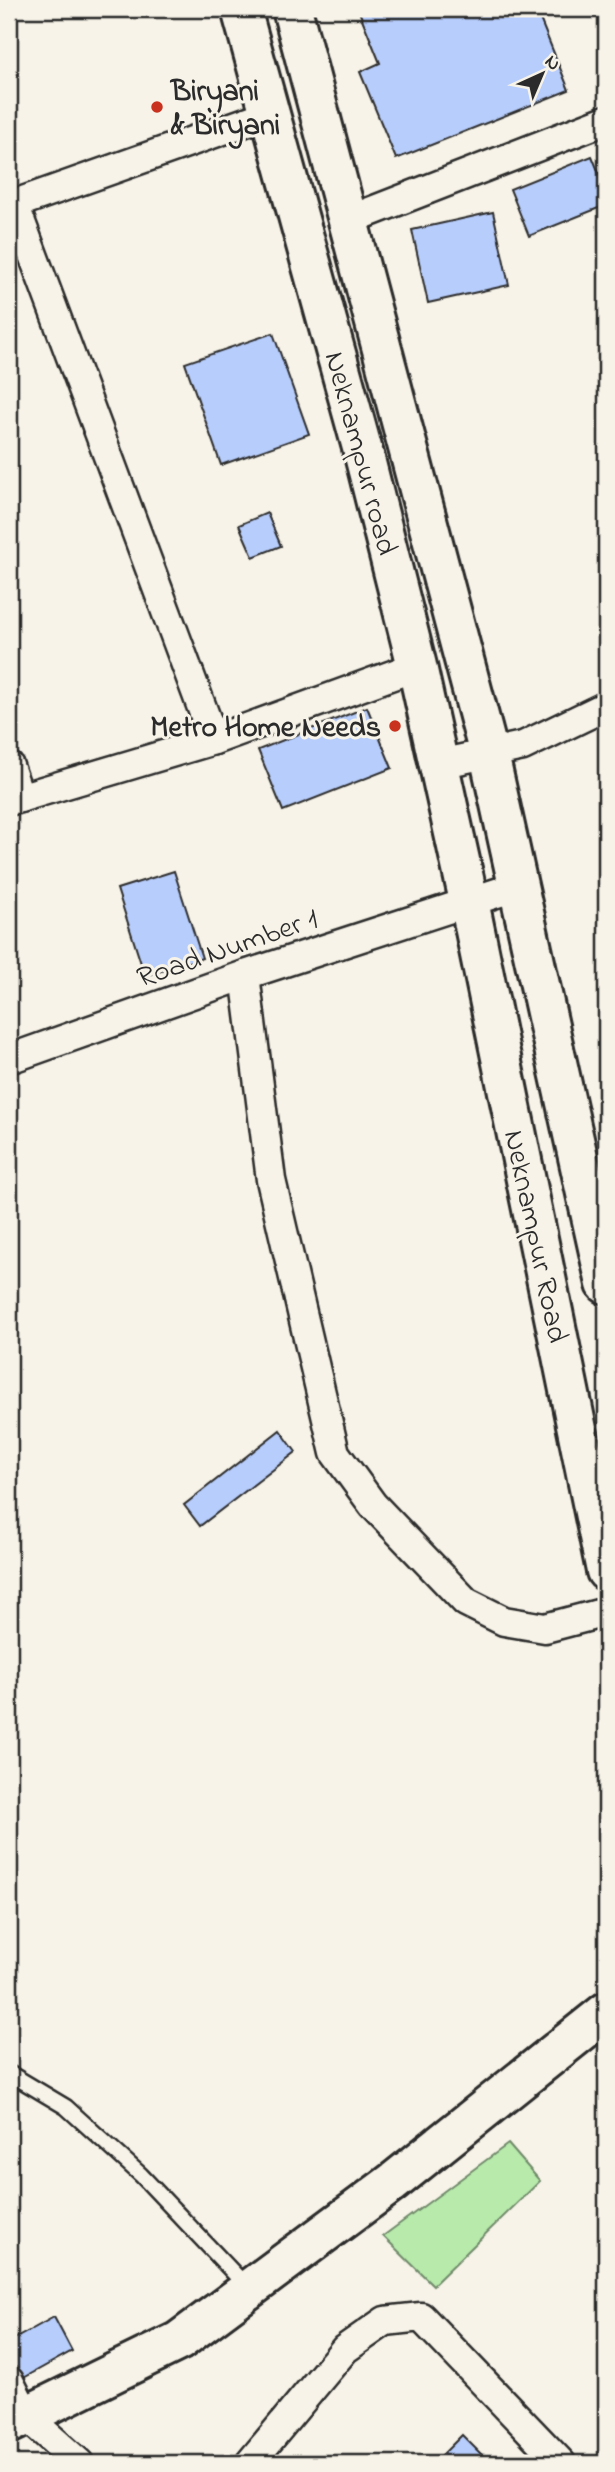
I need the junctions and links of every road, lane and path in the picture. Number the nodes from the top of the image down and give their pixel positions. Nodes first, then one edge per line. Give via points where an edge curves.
1 (241, 9) edge
2 (292, 9) edge
3 (271, 113) junction
4 (606, 120) edge
5 (11, 205) edge
6 (349, 220) junction
7 (417, 666) junction
8 (606, 706) edge
9 (214, 740) junction
10 (489, 754) junction
11 (439, 764) junction
12 (9, 766) edge
13 (14, 799) edge
14 (518, 886) junction
15 (469, 901) junction
16 (245, 975) junction
17 (9, 1059) edge
18 (606, 1284) edge
19 (606, 1571) edge
20 (606, 1612) edge
21 (606, 2012) edge
22 (9, 2073) edge
23 (249, 2289) junction
24 (9, 2381) edge
25 (18, 2421) edge
26 (79, 2463) edge
27 (250, 2463) edge
28 (561, 2463) edge

1 - 3 street, Neknampur road
2 - 6 street, Neknampur road
3 - 5 street
3 - 7 street, Neknampur road
4 - 6 street
5 - 9 street
6 - 10 street, Neknampur road
7 - 9 street
7 - 11 street, Neknampur road
8 - 10 street via 523,746
9 - 13 street
10 - 11 street
10 - 14 street, Neknampur road
11 - 15 street, Neknampur road
12 - 13 street
14 - 15 street, Road Number 1
14 - 18 street, Neknampur Road
15 - 16 street, Road Number 1
15 - 19 street, Neknampur Road
16 - 17 street, Road Number 1
16 - 20 street via 271,1180 335,1452 373,1505 466,1602 504,1621 545,1628
21 - 23 street via 392,2183
22 - 23 lane via 66,2107 85,2124 141,2175
23 - 25 street via 179,2341
24 - 25 street
25 - 26 street
27 - 28 street via 345,2349 385,2321 421,2317

